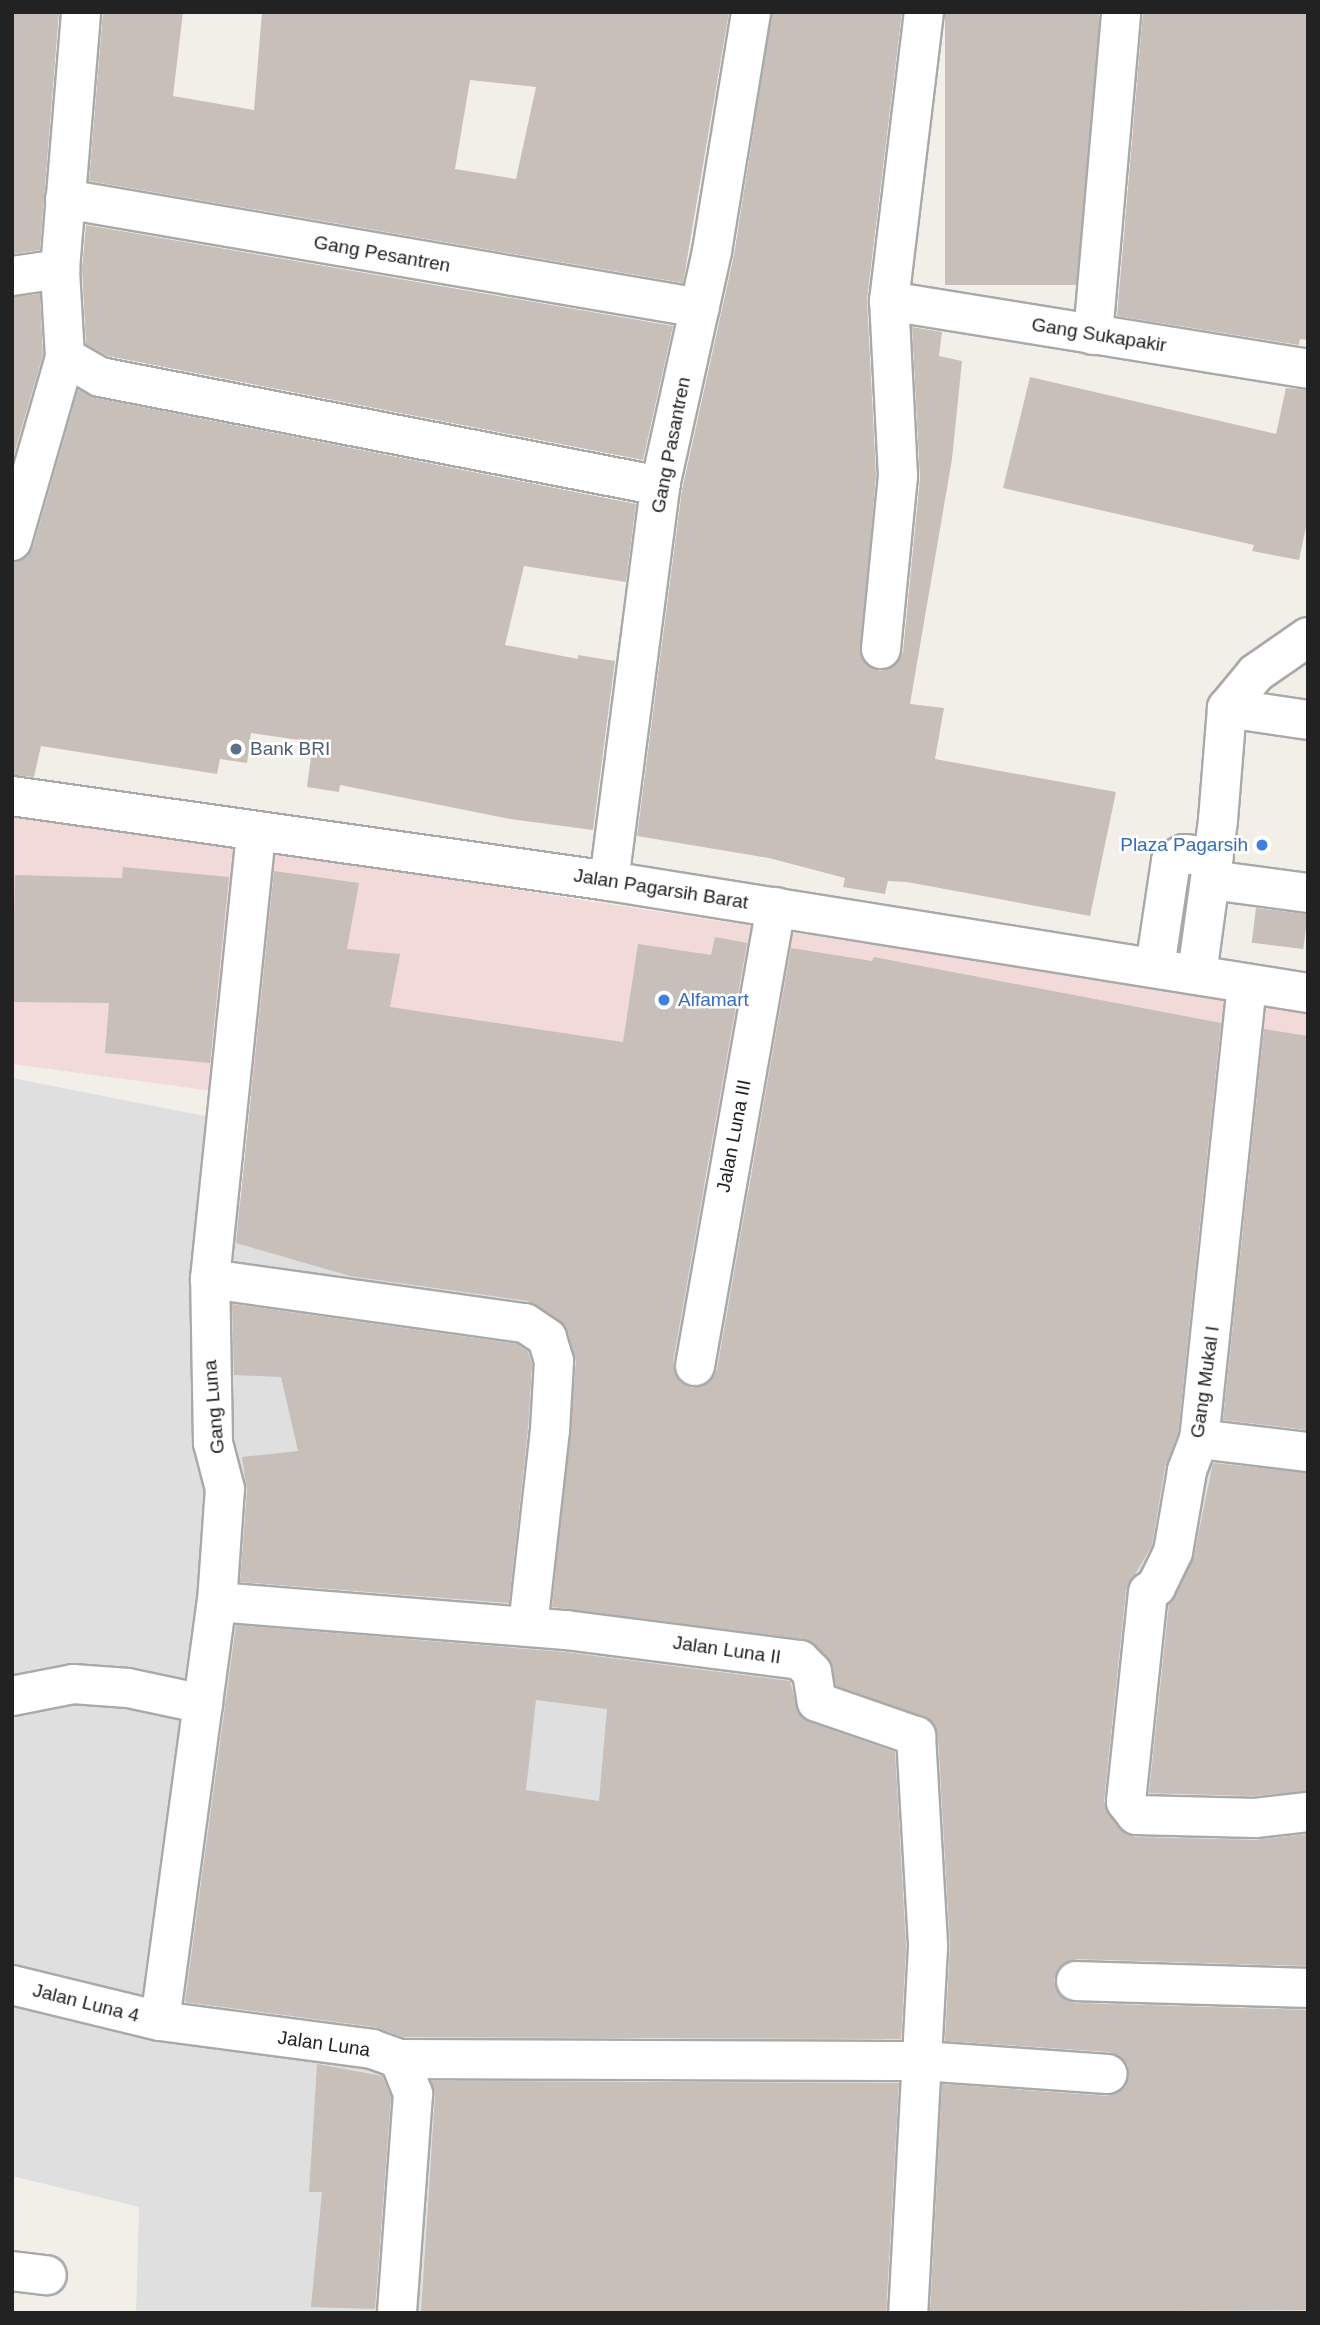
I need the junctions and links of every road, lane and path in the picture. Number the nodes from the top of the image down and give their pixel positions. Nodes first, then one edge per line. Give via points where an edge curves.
1 (81, 12) edge
2 (751, 12) edge
3 (924, 12) edge
4 (1121, 12) edge
5 (65, 199) junction
6 (60, 270) junction
7 (12, 276) edge
8 (890, 301) junction
9 (700, 308) junction
10 (1093, 335) junction
11 (65, 357) junction
12 (1308, 369) edge
13 (660, 486) junction
14 (12, 541) edge
15 (1308, 637) edge
16 (881, 649) dead end
17 (1227, 708) junction
18 (1308, 719) edge
19 (12, 796) edge
20 (256, 833) junction
21 (1212, 869) junction
22 (610, 881) junction
23 (1308, 893) edge
24 (776, 907) junction
25 (1155, 967) junction
26 (1197, 974) junction
27 (1247, 984) junction
28 (1308, 993) edge
29 (211, 1279) junction
30 (695, 1366) dead end
31 (1199, 1439) junction
32 (1308, 1452) edge
33 (218, 1602) junction
34 (528, 1627) junction
35 (12, 1696) edge
36 (203, 1704) junction
37 (1308, 1812) edge
38 (1076, 1981) dead end
39 (12, 1985) edge
40 (1308, 1988) edge
41 (160, 2021) junction
42 (399, 2059) junction
43 (922, 2061) junction
44 (1108, 2074) dead end
45 (397, 2313) edge
46 (908, 2313) edge

1 - 5 street
2 - 9 street, Gang Pasantren
3 - 8 street
4 - 10 street
5 - 6 street
5 - 9 street, Gang Pesantren
6 - 7 street
6 - 11 street
8 - 10 street, Gang Sukapakir
8 - 16 street via 898,475
9 - 13 street, Gang Pasantren
10 - 12 street, Gang Sukapakir
11 - 13 street via 100,377
11 - 14 street
13 - 22 street, Gang Pasantren
15 - 17 street via 1256,673
17 - 18 street
17 - 21 street
19 - 20 street, Jalan Pagarsih Barat
20 - 22 street, Jalan Pagarsih Barat
20 - 29 street, Gang Luna
21 - 23 street
21 - 25 street via 1184,854 1171,861
21 - 26 street
22 - 24 street, Jalan Pagarsih Barat
24 - 25 street, Jalan Pagarsih Barat
24 - 30 street, Jalan Luna III
25 - 26 street, Jalan Pagarsih Barat
26 - 27 street, Jalan Pagarsih Barat
27 - 28 street, Jalan Pagarsih Barat
27 - 31 street, Gang Mukal I
29 - 33 street, Gang Luna via 213,1443 225,1489
29 - 34 street via 525,1323 547,1338 554,1361
31 - 32 street
31 - 37 street, Gang Mukal I via 1187,1471 1173,1552 1156,1587 1148,1592 1128,1810 1136,1815 1255,1818
33 - 34 street, Jalan Luna II
33 - 36 street, Gang Luna
34 - 43 street, Jalan Luna II via 800,1660 812,1672 812,1696 817,1702 916,1736 928,1947
35 - 36 street via 73,1684 128,1688
36 - 41 street, Gang Luna
38 - 40 street
39 - 41 street, Jalan Luna 4
41 - 42 street, Jalan Luna via 372,2049
42 - 43 street, Jalan Luna
42 - 45 street via 413,2094
43 - 44 street, Jalan Luna
43 - 46 street

